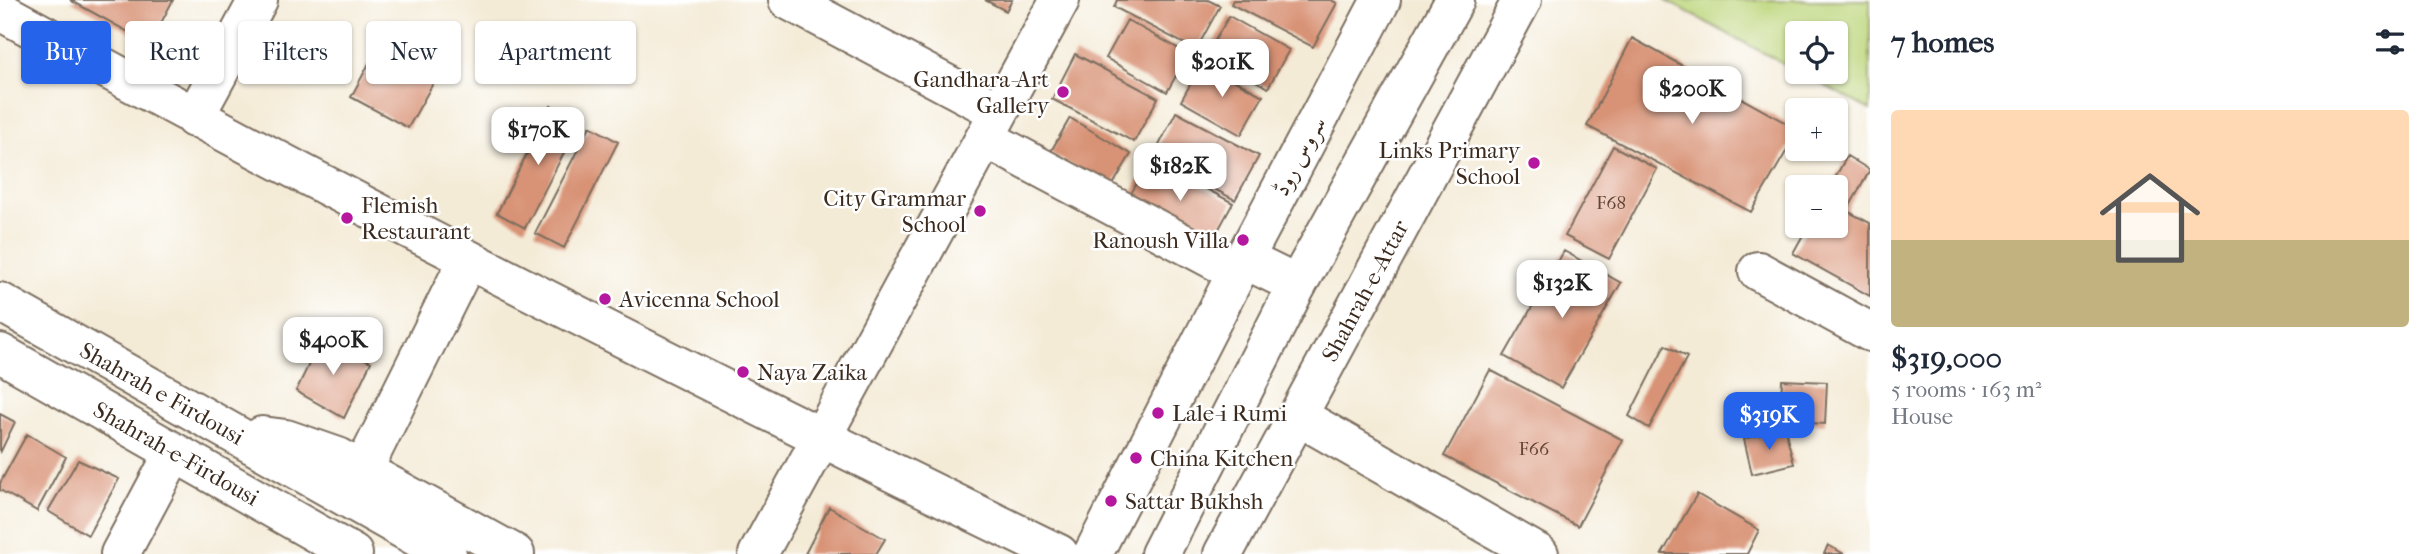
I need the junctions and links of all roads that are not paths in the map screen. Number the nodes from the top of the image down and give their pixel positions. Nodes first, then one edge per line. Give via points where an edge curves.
1 (258, 0) edge
2 (788, 0) edge
3 (1060, 0) edge
4 (1381, 0) edge
5 (1455, 0) edge
6 (1522, 0) edge
7 (0, 11) edge
8 (194, 118) junction
9 (992, 125) junction
10 (467, 261) junction
11 (1241, 265) junction
12 (1758, 271) dead end
13 (1297, 285) junction
14 (0, 302) edge
15 (1870, 332) edge
16 (0, 353) edge
17 (1298, 416) junction
18 (229, 431) junction
19 (822, 439) junction
20 (1217, 443) junction
21 (174, 453) junction
22 (363, 470) junction
23 (1267, 470) junction
24 (120, 554) edge
25 (353, 554) edge
26 (447, 554) edge
27 (515, 554) edge
28 (758, 554) edge
29 (1059, 554) edge
30 (1093, 554) edge
31 (1160, 554) edge
32 (1223, 554) edge
33 (1539, 554) edge

1 - 8 street
2 - 9 street
3 - 9 street
4 - 11 street, سروس روڈ
5 - 13 street
6 - 17 street, Shahrah-e-Attar
7 - 8 street
8 - 10 street
9 - 11 street
9 - 19 street
10 - 19 street
10 - 22 street
11 - 13 street
11 - 30 street, سروس روڈ
12 - 15 street
13 - 20 street
14 - 18 street, Shahrah e Firdousi
16 - 21 street, Shahrah-e-Firdousi
17 - 23 street, Shahrah-e-Attar
17 - 33 street
18 - 22 street via 286,439
18 - 26 street, Shahrah e Firdousi
19 - 28 street
19 - 29 street
20 - 23 street
20 - 31 street
21 - 24 street
21 - 25 street, Shahrah-e-Firdousi
22 - 27 street
23 - 32 street, Shahrah-e-Attar

